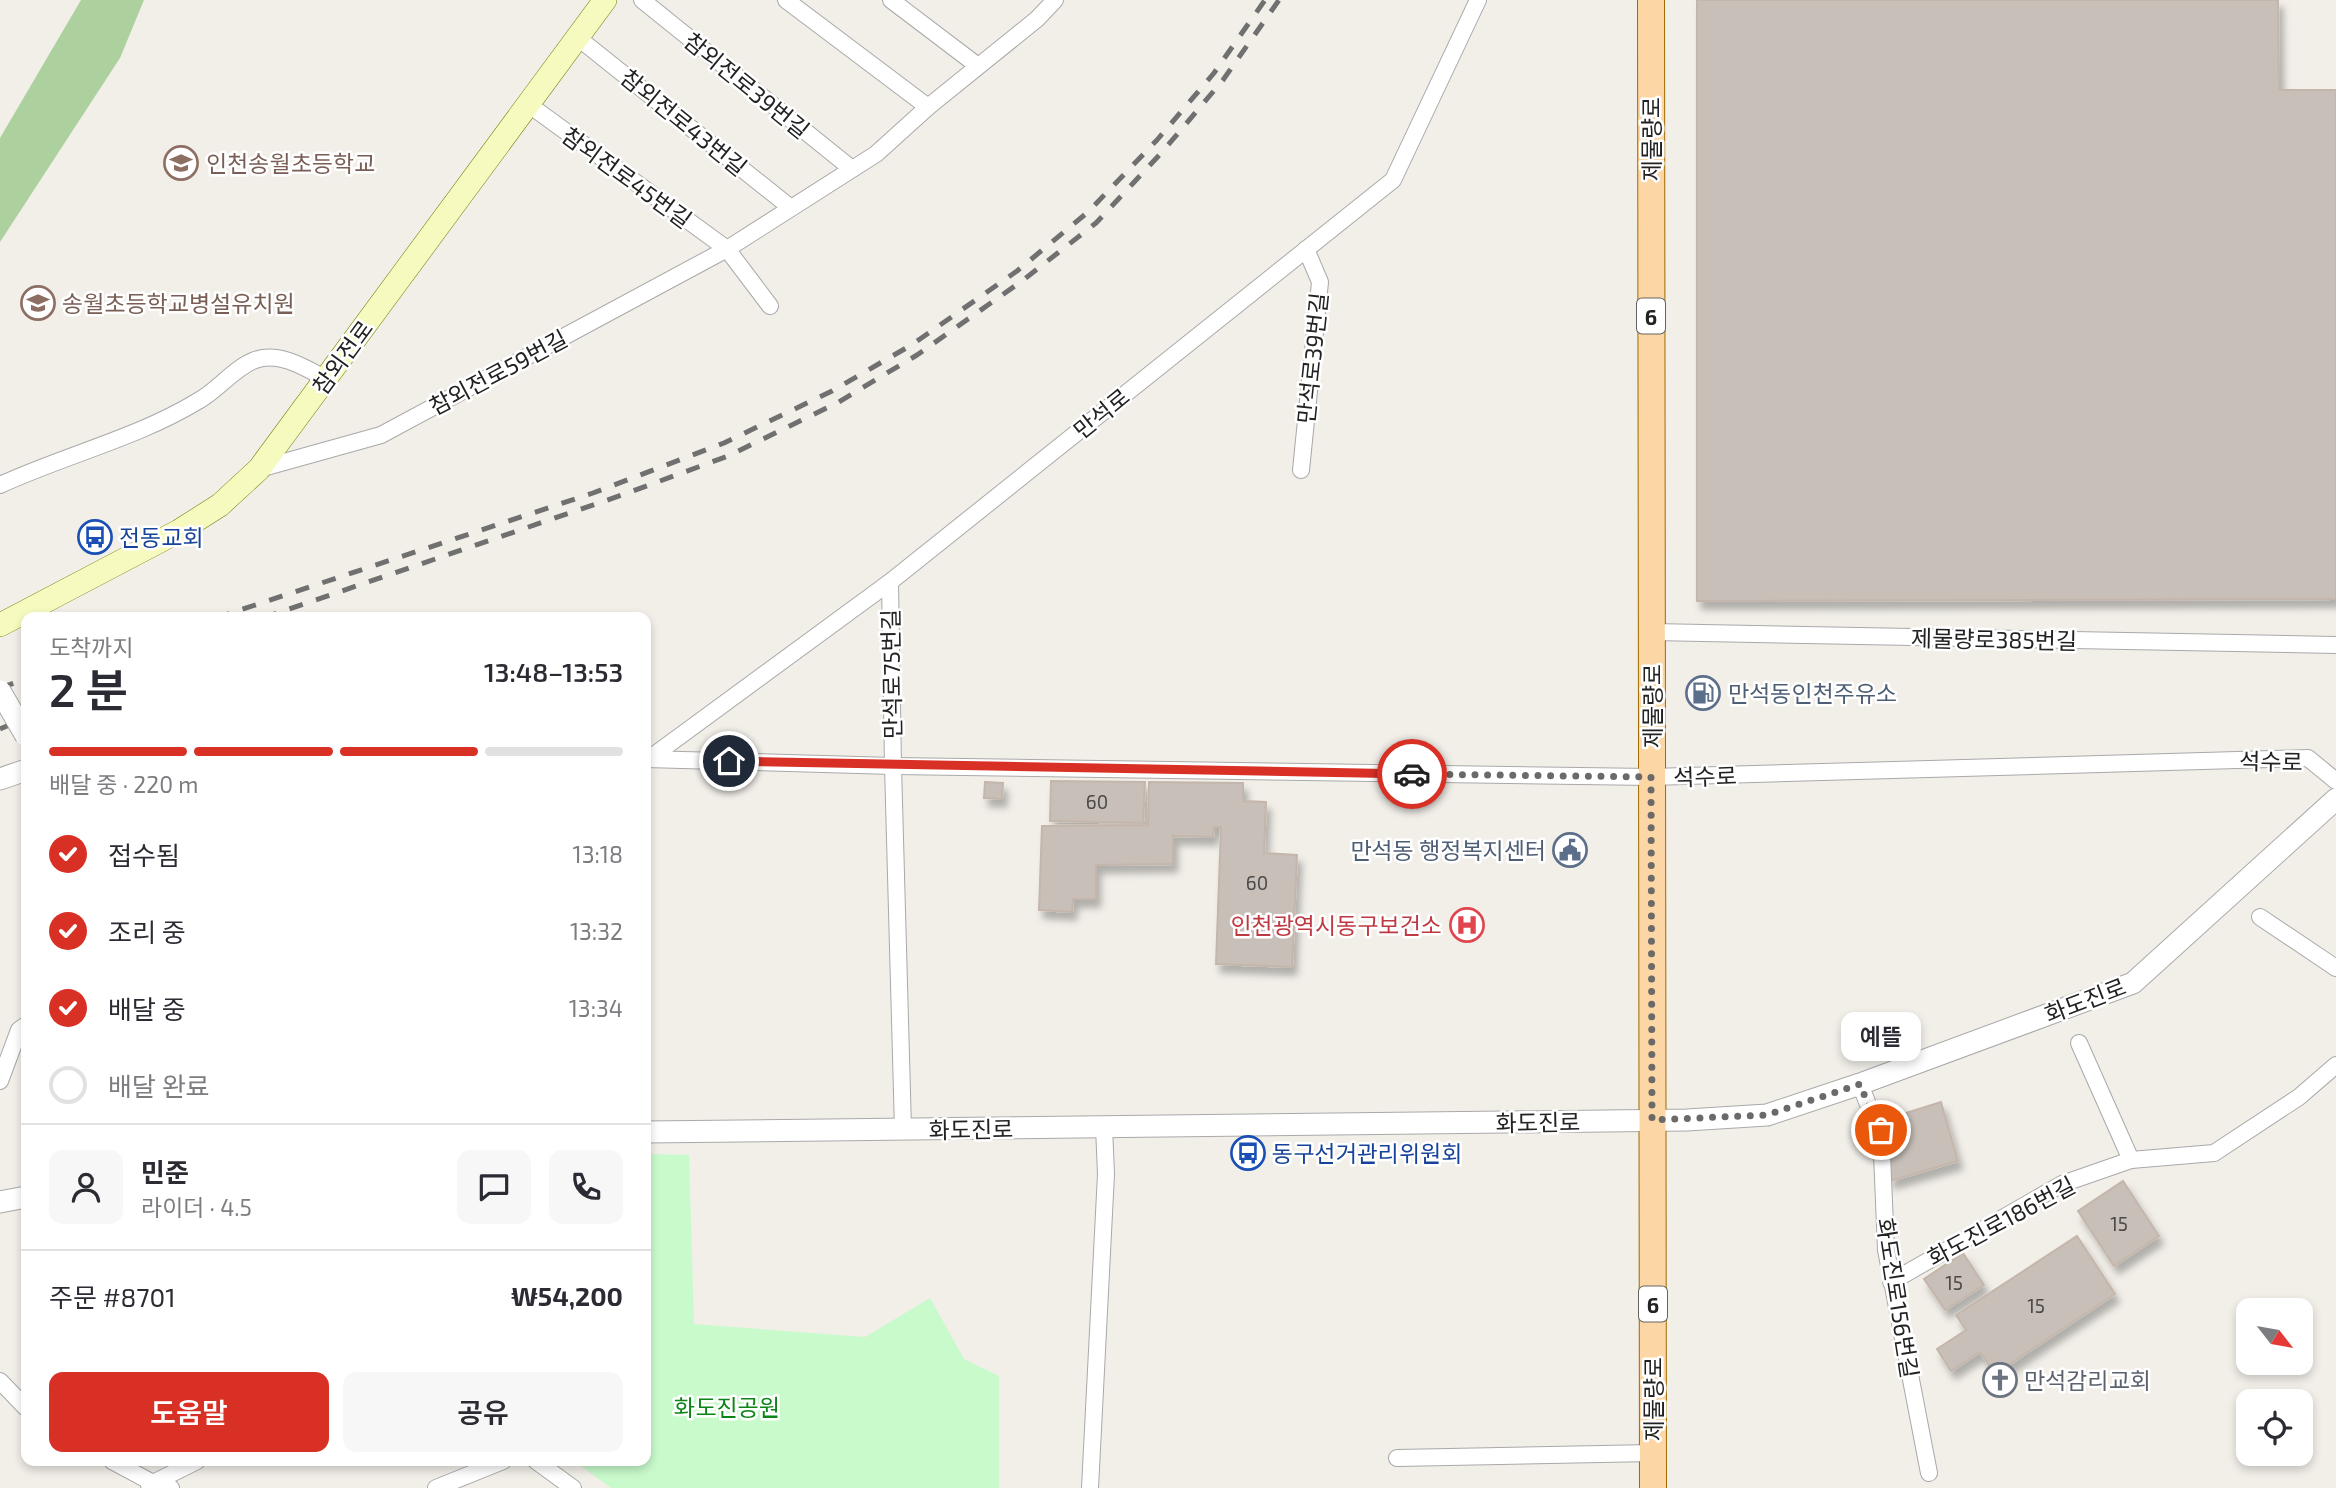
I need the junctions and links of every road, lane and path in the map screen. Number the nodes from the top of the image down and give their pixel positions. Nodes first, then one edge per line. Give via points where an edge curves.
1 (605, 0) edge
2 (642, 0) edge
3 (891, 0) edge
4 (1478, 0) edge
5 (1651, 0) edge
6 (789, 1) edge
7 (1049, 2) edge
8 (578, 37) junction
9 (978, 66) junction
10 (528, 104) junction
11 (928, 107) junction
12 (852, 169) junction
13 (791, 208) junction
14 (727, 249) junction
15 (1306, 249) junction
16 (770, 306) dead end
17 (326, 379) junction
18 (259, 469) junction
19 (1301, 470) dead end
20 (0, 485) edge
21 (890, 582) junction
22 (25, 612) edge
23 (21, 614) edge
24 (0, 625) edge
25 (1652, 632) junction
26 (2336, 645) edge
27 (0, 691) edge
28 (21, 727) edge
29 (651, 756) edge
30 (651, 760) edge
31 (892, 766) junction
32 (21, 772) edge
33 (1651, 777) junction
34 (0, 779) edge
35 (2336, 781) edge
36 (2336, 799) edge
37 (2260, 917) dead end
38 (2336, 968) edge
39 (21, 1029) edge
40 (2079, 1043) dead end
41 (2336, 1065) edge
42 (0, 1081) edge
43 (1860, 1084) junction
44 (1652, 1120) junction
45 (1104, 1126) junction
46 (903, 1129) junction
47 (651, 1132) edge
48 (2132, 1160) junction
49 (21, 1198) edge
50 (0, 1202) edge
51 (1891, 1282) junction
52 (0, 1381) edge
53 (21, 1403) edge
54 (1653, 1453) junction
55 (1397, 1458) dead end
56 (125, 1466) edge
57 (188, 1466) edge
58 (491, 1466) edge
59 (543, 1466) edge
60 (1929, 1473) dead end
61 (150, 1486) edge
62 (171, 1488) edge
63 (436, 1488) edge
64 (573, 1488) edge
65 (1090, 1488) edge
66 (1653, 1488) edge

1 - 8 main road, 참외전로
2 - 12 street, 참외전로39번길
3 - 9 street
4 - 15 street, 만석로 via 1393,180
5 - 25 main road, 제물량로 / 6
6 - 11 street
7 - 9 street, 참외전로59번길 via 1037,19
8 - 10 main road, 참외전로
8 - 13 street, 참외전로43번길
9 - 11 street, 참외전로59번길
10 - 14 street, 참외전로45번길
10 - 17 main road, 참외전로
11 - 12 street, 참외전로59번길 via 876,154
12 - 13 street, 참외전로59번길
13 - 14 street, 참외전로59번길
14 - 16 street
14 - 18 street, 참외전로59번길 via 381,435
15 - 19 street, 만석로39번길 via 1320,282
15 - 21 street, 만석로
17 - 18 main road, 참외전로
17 - 20 street via 292,362 255,360 200,401
18 - 22 main road, 참외전로 via 220,506
21 - 29 street, 만석로
21 - 31 street, 만석로75번길
23 - 24 main road, 참외전로
25 - 26 street, 제물량로385번길
25 - 33 main road, 제물량로 / 6
27 - 28 street, bridge
30 - 31 street, 석수로
31 - 33 street, 석수로
31 - 46 street, 만석로75번길
32 - 34 street
33 - 35 street, 석수로 via 2308,758
33 - 44 main road, 제물량로 / 6
36 - 43 street, 화도진로 via 2133,983
37 - 38 street
39 - 42 street
40 - 48 street
41 - 48 street, 화도진로186번길 via 2299,1097 2214,1153
43 - 44 street, 화도진로 via 1767,1115
43 - 51 street, 화도진로156번길 via 1881,1130
44 - 45 street, 화도진로
44 - 54 main road, 제물량로 / 6
45 - 46 street, 화도진로
45 - 65 street
46 - 47 street, 화도진로
48 - 51 street, 화도진로186번길 via 2062,1184
49 - 50 street
51 - 60 street, 화도진로156번길
52 - 53 street
54 - 55 street, 제물량로
54 - 66 main road, 제물량로 / 6
56 - 61 street
57 - 61 street
58 - 63 street
59 - 64 street
61 - 62 street

